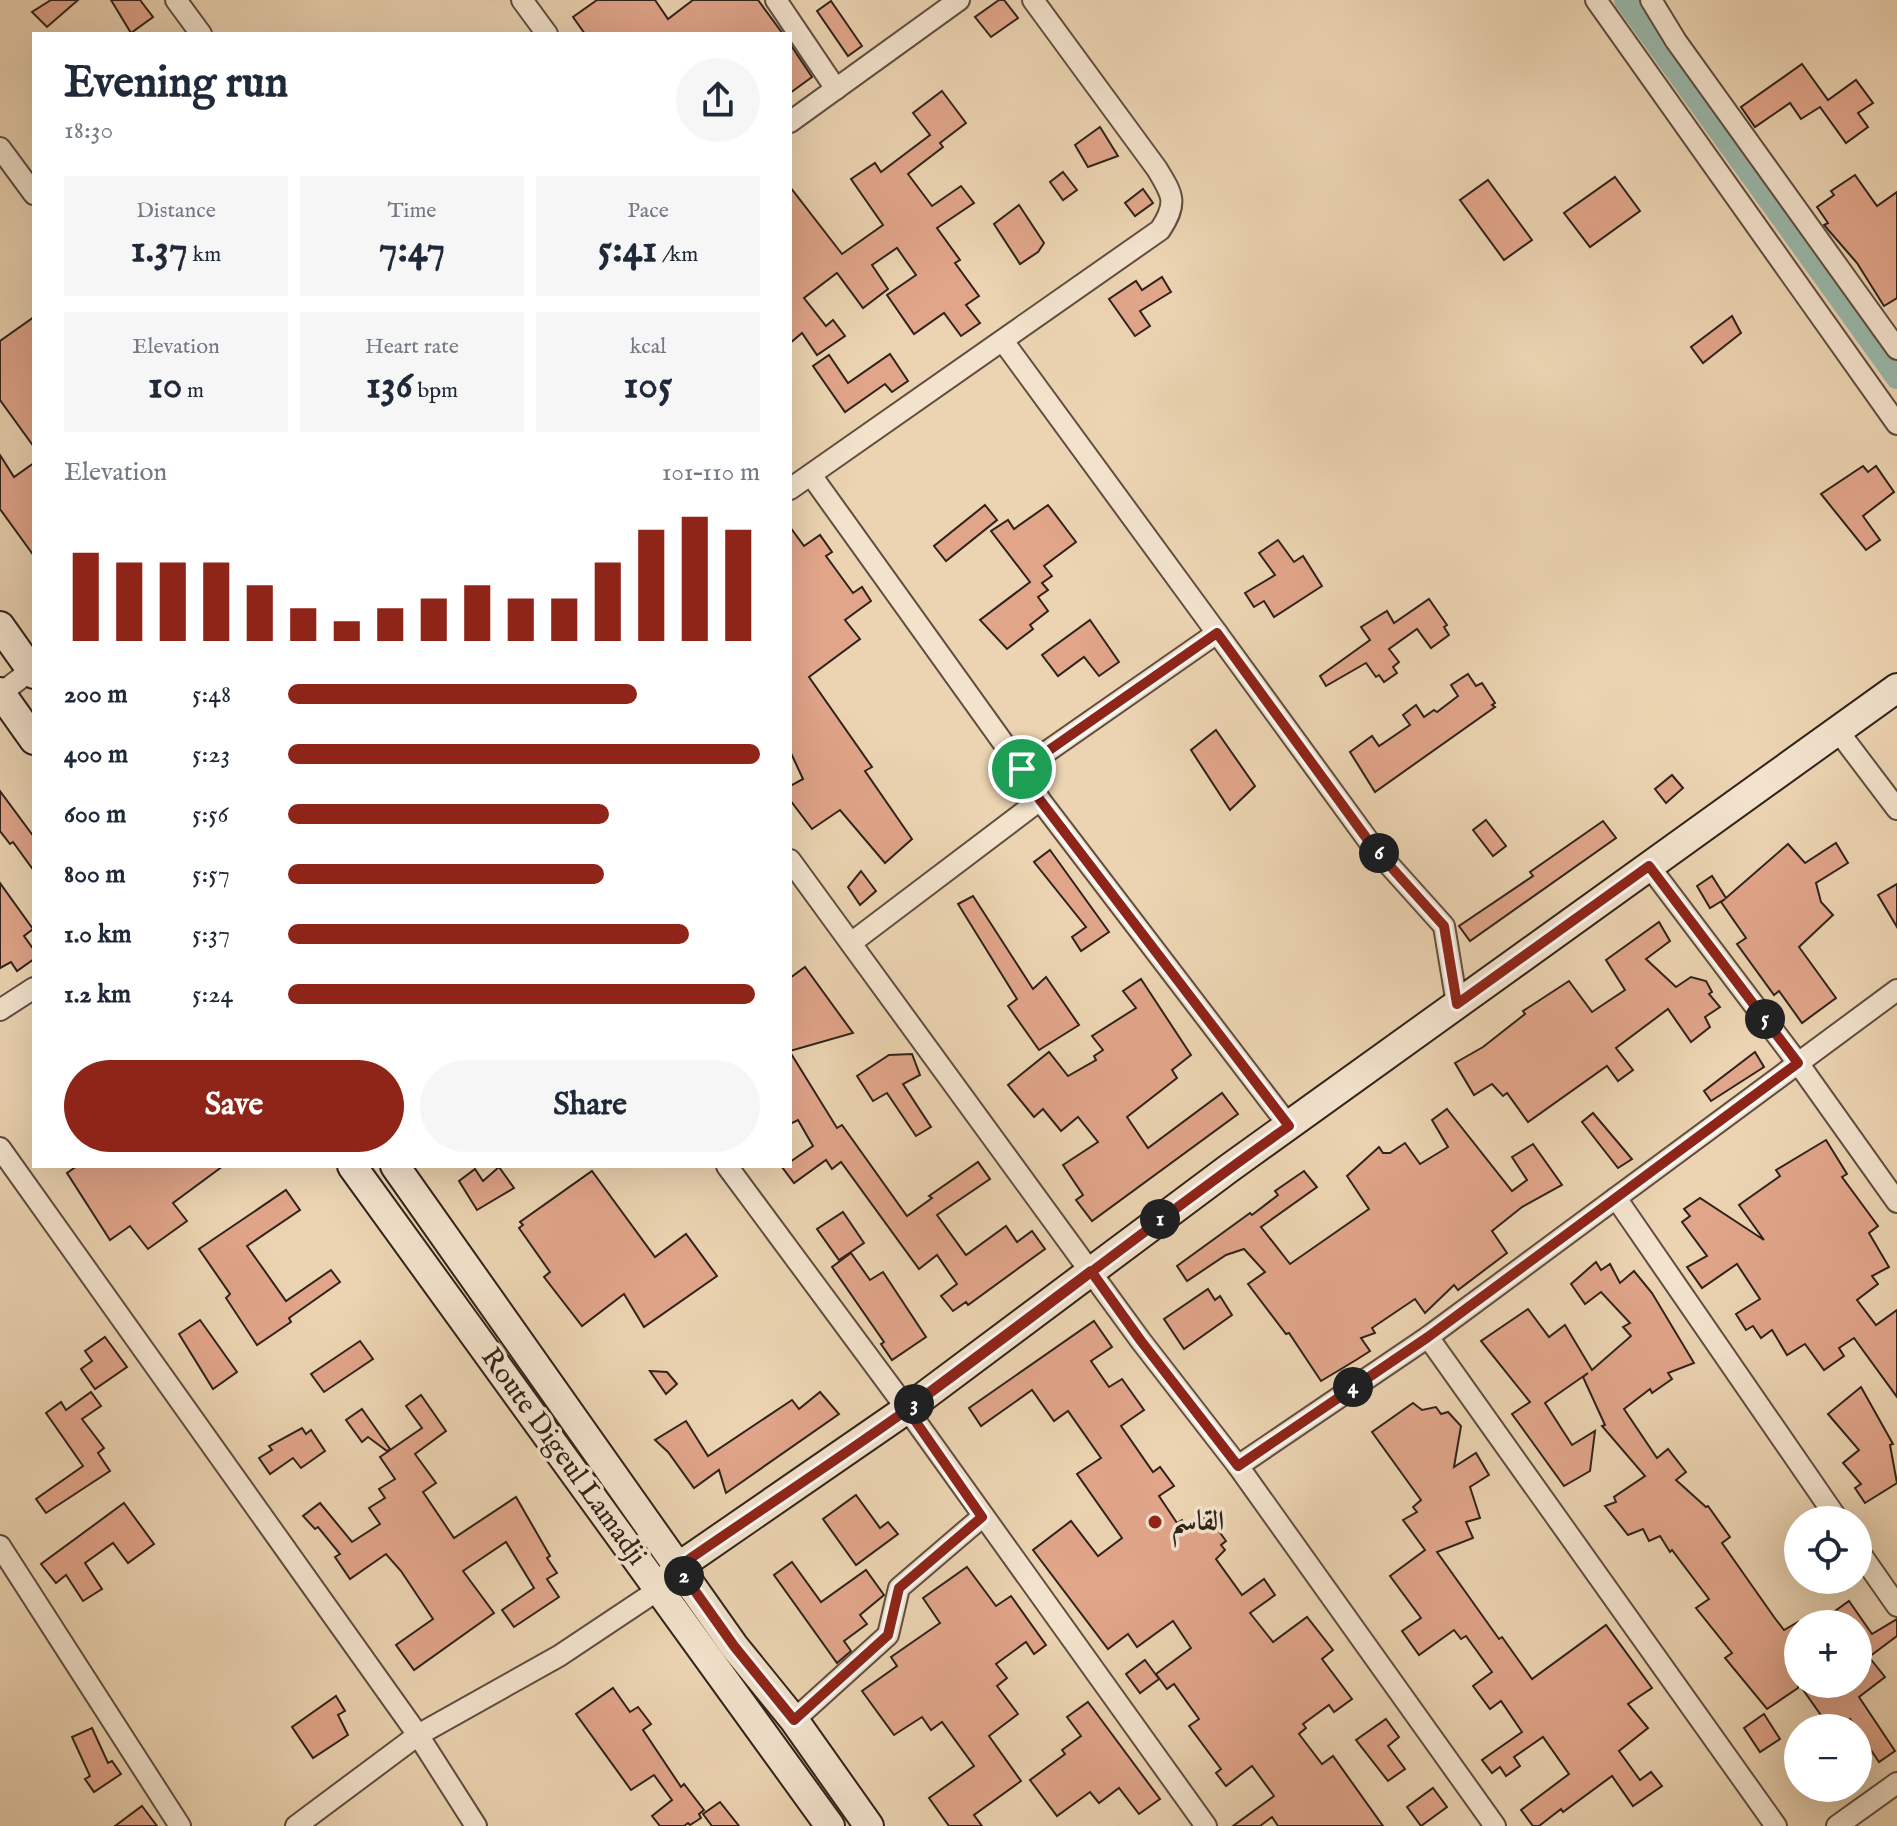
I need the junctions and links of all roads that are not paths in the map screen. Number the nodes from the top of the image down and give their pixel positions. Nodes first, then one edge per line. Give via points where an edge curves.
1 (176, 0) edge
2 (522, 0) edge
3 (776, 0) edge
4 (959, 0) edge
5 (1033, 0) edge
6 (1596, 0) edge
7 (1652, 0) edge
8 (200, 32) edge
9 (546, 32) edge
10 (836, 89) junction
11 (792, 121) edge
12 (0, 148) edge
13 (32, 191) edge
14 (1003, 341) junction
15 (1897, 349) edge
16 (1897, 424) edge
17 (811, 475) junction
18 (792, 488) edge
19 (0, 626) edge
20 (1217, 633) junction
21 (32, 670) edge
22 (32, 672) edge
23 (1897, 688) edge
24 (0, 692) edge
25 (1838, 731) junction
26 (32, 737) edge
27 (1022, 769) junction
28 (1040, 800) junction
29 (1897, 809) edge
30 (792, 863) edge
31 (1649, 866) junction
32 (851, 943) junction
33 (32, 989) edge
34 (1897, 990) edge
35 (1457, 1004) junction
36 (0, 1010) edge
37 (1798, 1063) junction
38 (1289, 1126) junction
39 (0, 1148) edge
40 (353, 1168) edge
41 (396, 1168) edge
42 (728, 1168) edge
43 (1616, 1198) junction
44 (1897, 1202) edge
45 (1091, 1271) junction
46 (1428, 1337) junction
47 (907, 1409) junction
48 (1238, 1466) junction
49 (1828, 1506) edge
50 (982, 1517) junction
51 (0, 1546) edge
52 (678, 1567) junction
53 (1872, 1570) edge
54 (658, 1590) junction
55 (1897, 1606) edge
56 (794, 1720) junction
57 (418, 1735) junction
58 (1897, 1783) edge
59 (180, 1826) edge
60 (296, 1826) edge
61 (476, 1826) edge
62 (830, 1826) edge
63 (869, 1826) edge
64 (1206, 1826) edge
65 (1495, 1826) edge
66 (1776, 1826) edge
67 (1837, 1826) edge

1 - 8 street
2 - 9 street
3 - 10 street
4 - 10 street
5 - 14 street via 1157,169 1172,194 1171,213 1160,230
6 - 16 street
7 - 15 street
10 - 11 street
12 - 13 street
14 - 17 street
14 - 20 street
17 - 18 street
17 - 27 street
19 - 21 main road
20 - 27 street
20 - 35 street via 1373,847 1444,926
22 - 24 street
23 - 25 main road
24 - 26 main road
25 - 29 street
25 - 31 main road
27 - 28 street
28 - 32 street
28 - 38 street
30 - 32 street
31 - 35 main road
31 - 37 street
32 - 45 street
33 - 36 street
34 - 37 street
35 - 38 main road
37 - 43 street
37 - 44 street
38 - 45 main road
39 - 57 street
40 - 54 main road, Route Digeul Lamadji
41 - 52 main road, Route Digeul Lamadji
42 - 47 street
43 - 46 street
43 - 49 street
45 - 47 main road
45 - 48 street
46 - 48 street
46 - 66 street
47 - 50 street
47 - 52 main road
48 - 65 street
50 - 56 street via 899,1588 888,1635
50 - 64 street
51 - 59 street
52 - 54 main road
52 - 56 main road, Route Digeul Lamadji
53 - 55 street
54 - 57 street via 559,1656
54 - 62 main road, Route Digeul Lamadji
56 - 63 main road, Route Digeul Lamadji
57 - 60 street
57 - 61 street
58 - 67 street

